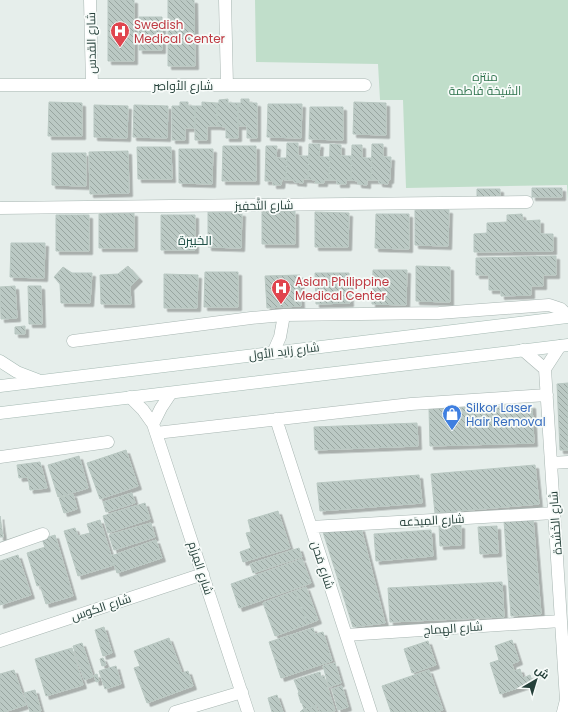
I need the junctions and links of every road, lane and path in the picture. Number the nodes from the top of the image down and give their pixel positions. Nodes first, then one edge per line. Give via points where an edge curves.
1 (90, 0) edge
2 (225, 0) edge
3 (0, 85) edge
4 (92, 85) junction
5 (227, 85) junction
6 (365, 85) dead end
7 (527, 202) dead end
8 (0, 208) edge
9 (284, 315) junction
10 (568, 316) edge
11 (73, 341) dead end
12 (564, 346) edge
13 (523, 350) junction
14 (274, 353) junction
15 (0, 361) edge
16 (545, 369) junction
17 (45, 381) junction
18 (0, 386) edge
19 (171, 392) junction
20 (547, 395) junction
21 (130, 398) junction
22 (0, 413) edge
23 (276, 419) junction
24 (155, 429) junction
25 (108, 442) dead end
26 (0, 457) edge
27 (568, 462) edge
28 (551, 463) junction
29 (554, 513) junction
30 (311, 527) junction
31 (44, 534) dead end
32 (0, 549) edge
33 (202, 574) junction
34 (561, 620) junction
35 (346, 635) junction
36 (0, 641) edge
37 (242, 692) junction
38 (567, 701) edge
39 (175, 712) edge
40 (248, 712) edge
41 (371, 712) edge
42 (564, 712) edge

1 - 4 street, شارع القدس
2 - 5 street
3 - 4 street, شارع الأواصِر
4 - 5 street, شارع الأواصِر
5 - 6 street, شارع الأواصِر
7 - 8 street, شارع التَّحفِيز
9 - 10 street via 439,313 549,305 561,309
9 - 11 street
9 - 14 street
10 - 14 street, شارع زايد الأول
12 - 13 street
12 - 16 street
13 - 16 street
13 - 19 street
14 - 17 street, شارع زايد الأول
15 - 17 street via 17,372
16 - 20 street, شارع الخَشدة
17 - 18 street, شارع زايد الأول
19 - 21 street
19 - 24 street via 161,408
20 - 23 street via 411,404
20 - 28 street, شارع الخَشدة
21 - 22 street
21 - 24 street, شارع المِرزَم via 143,410
23 - 24 street
23 - 30 street, شارع مَحن
24 - 33 street, شارع المِرزَم
25 - 26 street
27 - 28 street
28 - 29 street, شارع الخَشدة
29 - 30 street, شارع المِيدَعه
29 - 34 street, شارع الخَشدة
30 - 35 street, شارع مَحن
31 - 32 street
33 - 36 street, شارع الكوس
33 - 37 street, شارع المِرزَم
34 - 35 street, شارع الهِماج
34 - 38 street, شارع الخَشدة
35 - 41 street, شارع مَحن
37 - 39 street
37 - 40 street, شارع المِرزَم
38 - 42 street, شارع الخَشدة

